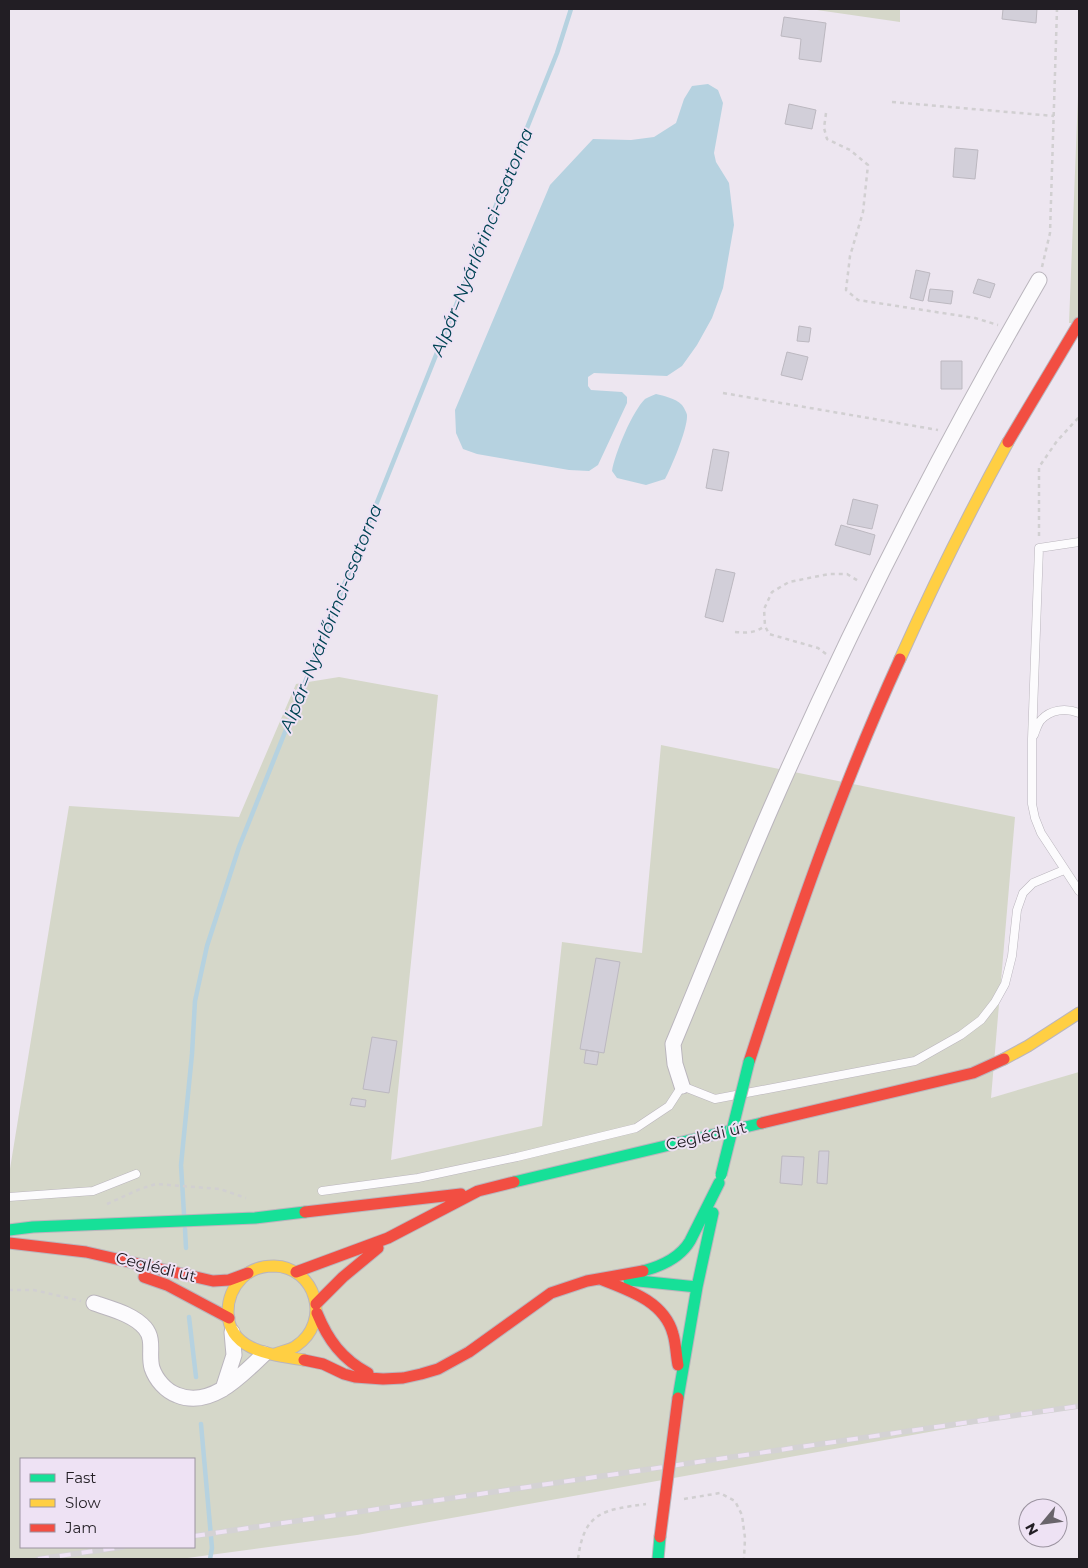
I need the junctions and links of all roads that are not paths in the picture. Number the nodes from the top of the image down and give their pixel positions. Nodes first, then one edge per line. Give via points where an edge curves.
1 (1039, 280) road end
2 (1079, 323) edge
3 (1079, 542) edge
4 (1079, 712) edge
5 (1032, 739) junction
6 (1064, 870) junction
7 (1079, 892) edge
8 (1079, 1013) edge
9 (1066, 1035) dead end
10 (1028, 1046) junction
11 (682, 1086) junction
12 (136, 1174) dead end
13 (720, 1179) junction
14 (478, 1191) junction
15 (322, 1192) dead end
16 (9, 1197) edge
17 (9, 1230) edge
18 (388, 1238) junction
19 (9, 1243) edge
20 (62, 1248) junction
21 (296, 1272) junction
22 (248, 1273) junction
23 (598, 1279) junction
24 (697, 1287) junction
25 (94, 1303) road end
26 (317, 1308) junction
27 (230, 1323) junction
28 (270, 1354) junction
29 (681, 1377) junction
30 (378, 1378) junction
31 (223, 1389) junction
32 (658, 1559) edge

1 - 11 street via 987,370 870,598 771,808 673,1044
2 - 13 main road, bridge via 982,491 879,704 774,980 749,1062
3 - 5 lane via 1039,548
4 - 5 lane via 1070,709 1054,711 1040,720
5 - 6 lane via 1035,818
6 - 7 lane
6 - 11 lane via 1033,883 1023,893 1004,984 981,1020 961,1035 915,1061 715,1099
8 - 10 main road, Ceglédi út
9 - 10 main road, Ceglédi út
10 - 14 main road, Ceglédi út via 973,1073
11 - 15 lane via 669,1106 636,1128 418,1178
12 - 16 lane via 93,1191
13 - 23 main road via 687,1246 670,1262 650,1270
13 - 24 main road
14 - 17 main road via 264,1217 33,1226
14 - 18 main road, Ceglédi út
18 - 21 main road, Ceglédi út
18 - 26 main road, Ceglédi út via 343,1277
19 - 20 main road, Ceglédi út
20 - 22 main road, Ceglédi út via 107,1255 213,1281 229,1280
20 - 27 main road, Ceglédi út via 167,1285
21 - 22 main road via 276,1265
21 - 26 main road via 313,1291
22 - 27 main road via 231,1292 228,1305
23 - 24 main road
23 - 29 main road via 638,1293 659,1311 672,1331
23 - 30 main road via 552,1293 448,1365 425,1374
24 - 29 main road
25 - 31 street via 134,1319 145,1328 152,1340 152,1368 170,1392 185,1398 201,1399
26 - 28 main road via 314,1325 299,1346 288,1352
26 - 30 main road via 326,1334 336,1348 356,1367
27 - 28 main road via 245,1345
27 - 31 street via 234,1355
28 - 30 main road via 314,1361 347,1375
28 - 31 street
29 - 32 main road, bridge

